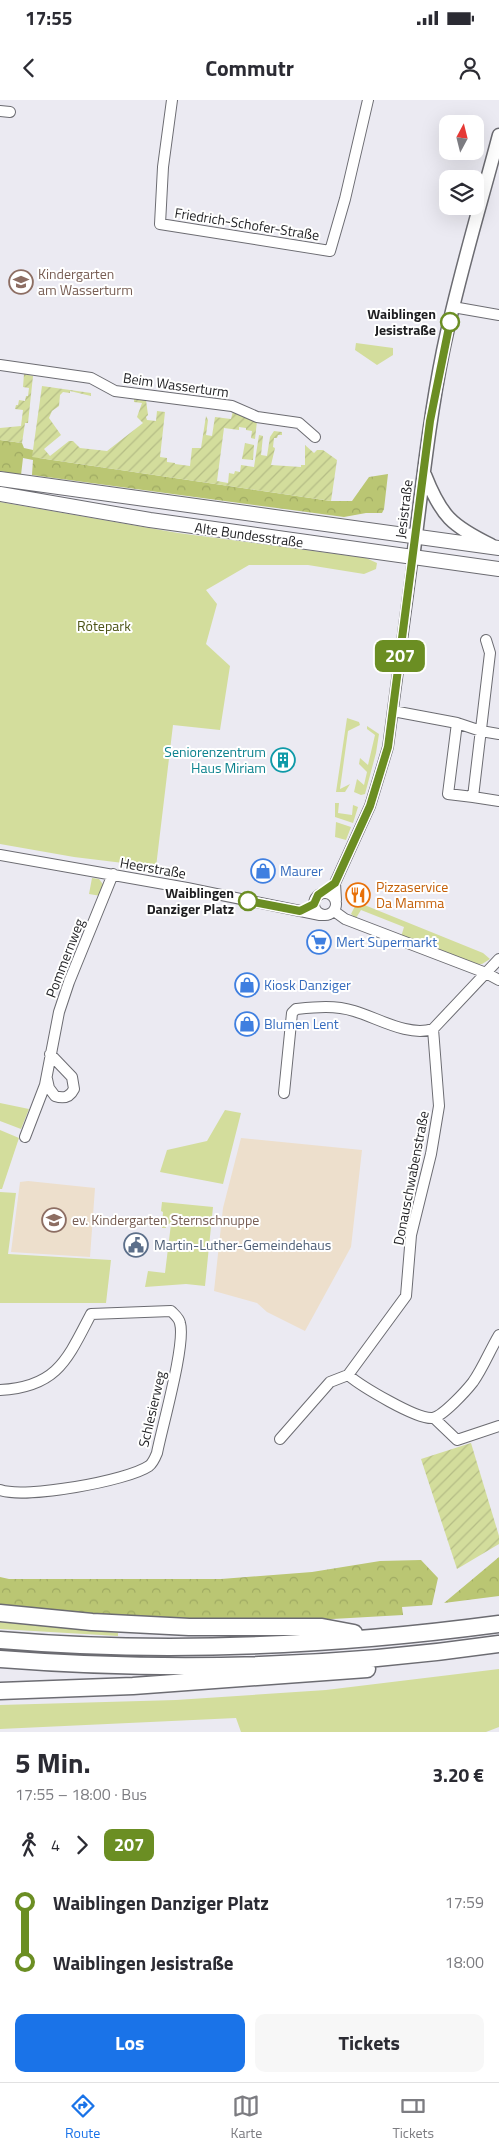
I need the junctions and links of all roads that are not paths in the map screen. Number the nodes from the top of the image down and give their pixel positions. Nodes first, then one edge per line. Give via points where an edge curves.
1 (172, 100) edge
2 (368, 100) edge
3 (499, 135) edge
4 (453, 307) junction
5 (499, 315) edge
6 (0, 365) edge
7 (315, 437) dead end
8 (424, 473) junction
9 (0, 479) edge
10 (0, 494) edge
11 (416, 536) junction
12 (497, 548) edge
13 (413, 558) junction
14 (499, 569) edge
15 (486, 640) dead end
16 (393, 711) junction
17 (457, 723) junction
18 (481, 731) junction
19 (499, 734) edge
20 (473, 797) junction
21 (499, 801) edge
22 (0, 855) edge
23 (113, 874) junction
24 (335, 883) junction
25 (324, 893) junction
26 (336, 900) junction
27 (314, 904) junction
28 (300, 911) junction
29 (334, 911) junction
30 (320, 915) junction
31 (499, 959) edge
32 (486, 973) junction
33 (499, 980) edge
34 (433, 1029) junction
35 (50, 1054) junction
36 (46, 1078) junction
37 (284, 1093) dead end
38 (25, 1137) dead end
39 (499, 1335) edge
40 (348, 1375) junction
41 (0, 1390) edge
42 (434, 1418) junction
43 (499, 1426) edge
44 (280, 1439) dead end
45 (0, 1490) edge
46 (0, 1613) edge
47 (499, 1624) edge
48 (376, 1637) junction
49 (0, 1640) edge
50 (499, 1644) edge
51 (442, 1651) junction
52 (0, 1659) edge
53 (0, 1691) edge

1 - 2 street, Friedrich-Schofer-Straße via 163,167 160,224 330,251
3 - 4 street, Jesistraße
4 - 5 street
4 - 8 street, Jesistraße via 430,421
6 - 7 street, Beim Wasserturm via 91,378 115,391 232,406 257,417 299,422
8 - 11 street, Jesistraße
8 - 12 street via 443,512 463,532
9 - 11 main road, Alte Bundesstraße
10 - 13 main road, Alte Bundesstraße via 150,520
11 - 12 main road, Alte Bundesstraße
11 - 13 street, Jesistraße
13 - 14 main road, Alte Bundesstraße
13 - 16 street, Jesistraße
15 - 18 street via 490,653
16 - 17 street
16 - 24 street, Jesistraße via 388,747 370,806
17 - 18 street
17 - 20 street via 448,794
18 - 19 street
18 - 20 street
20 - 21 street
22 - 23 street, Heerstraße
23 - 28 street, Heerstraße
23 - 35 street, Pommernweg via 58,1012
24 - 25 street, Jesistraße
24 - 26 street, Jesistraße
25 - 26 street
25 - 27 street via 318,895
26 - 29 street
27 - 28 street
27 - 30 street
28 - 30 street, Heerstraße
29 - 30 street
29 - 32 street via 345,919
31 - 32 street
32 - 33 street
32 - 34 street
34 - 37 street via 414,1032 353,1010 321,1006 296,1009 292,1013
34 - 40 street, Donauschwabenstraße via 439,1106 411,1235 406,1296
35 - 36 street, Pommernweg
35 - 36 street via 72,1077 71,1094 66,1098 55,1096
36 - 38 street, Pommernweg
39 - 42 street via 473,1382 443,1414
40 - 42 street via 380,1396
40 - 44 street, Donauschwabenstraße via 330,1382
41 - 45 street, Schlesierweg via 19,1389 50,1376 70,1353 91,1314 171,1311 181,1324 179,1354 157,1453 151,1464 139,1471 88,1485 16,1492
42 - 43 street via 457,1440
46 - 48 highway via 189,1628 322,1627
47 - 48 highway
48 - 49 highway via 204,1647
50 - 51 highway
51 - 52 highway via 242,1666 138,1666
51 - 53 highway via 381,1668 327,1673

